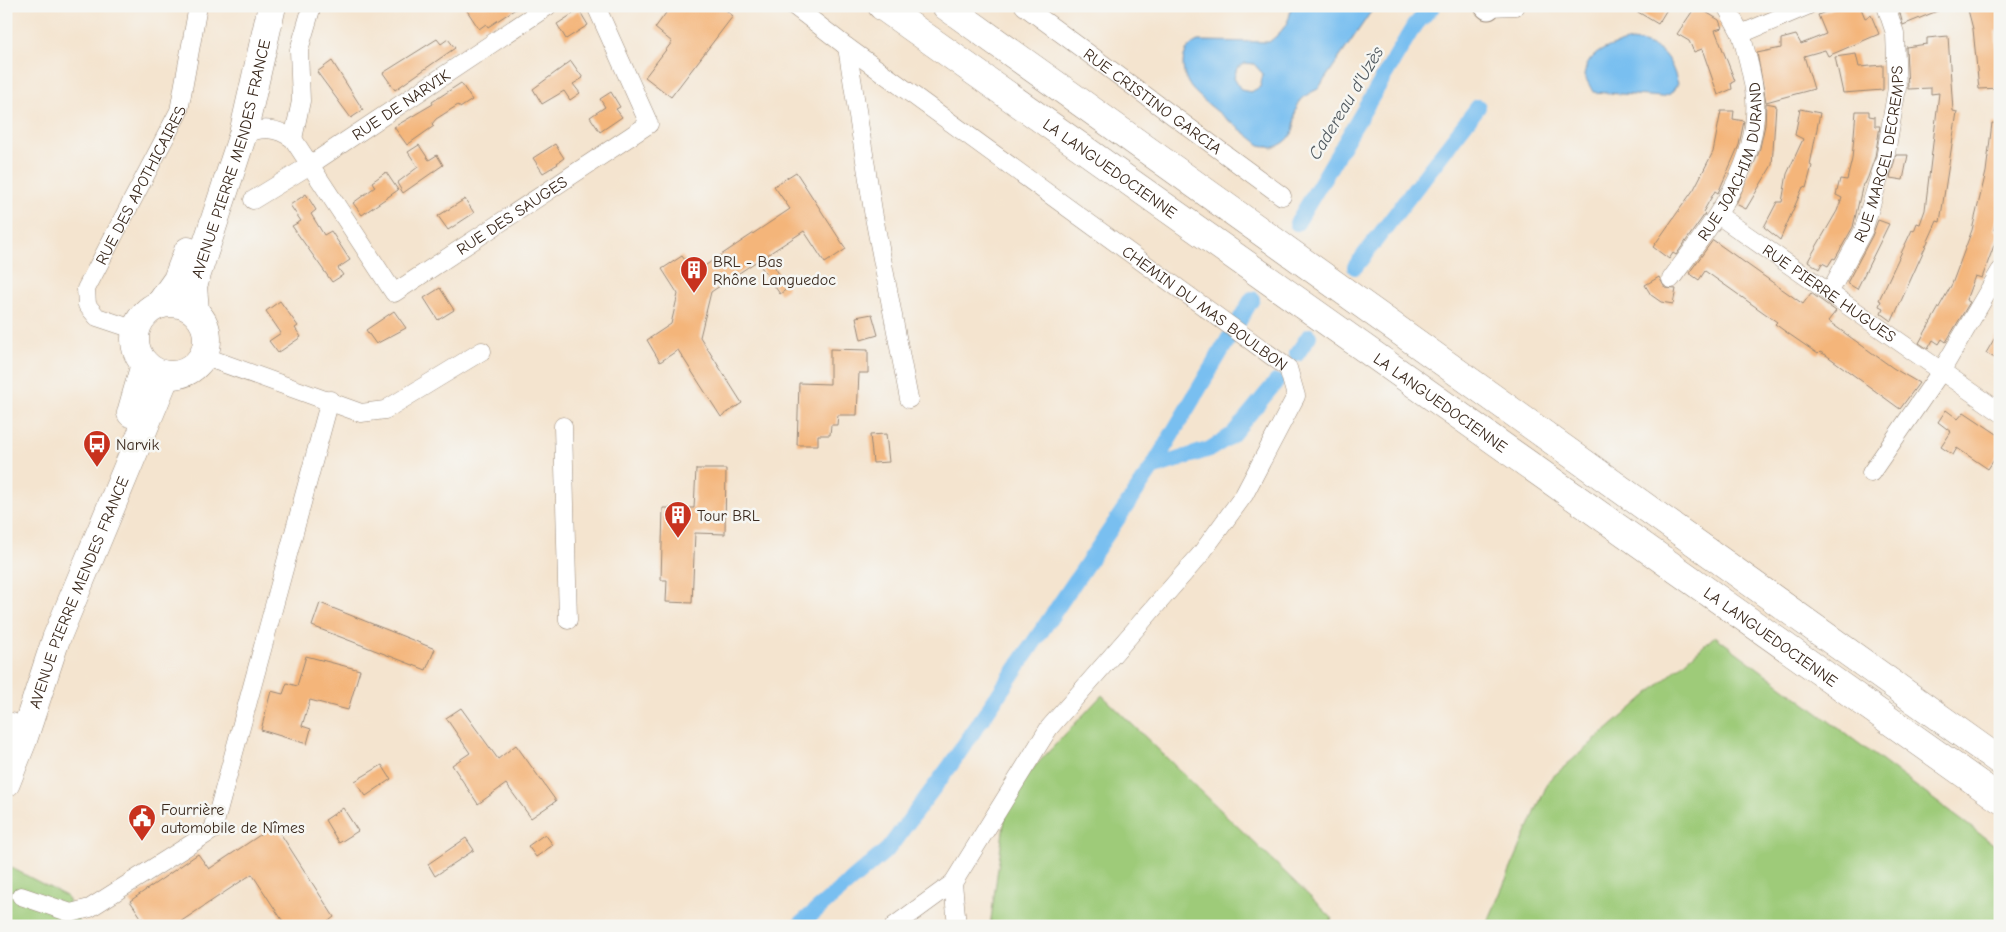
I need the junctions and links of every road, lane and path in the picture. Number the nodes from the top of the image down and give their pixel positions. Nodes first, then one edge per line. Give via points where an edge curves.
1 (198, 6) edge
2 (254, 6) edge
3 (272, 6) edge
4 (312, 6) edge
5 (548, 6) edge
6 (596, 6) edge
7 (794, 6) edge
8 (882, 6) edge
9 (946, 6) edge
10 (1024, 6) edge
11 (1516, 6) edge
12 (1726, 6) edge
13 (1807, 6) edge
14 (1886, 6) edge
15 (1487, 7) edge
16 (1741, 34) junction
17 (847, 47) junction
18 (243, 134) junction
19 (293, 139) junction
20 (310, 165) junction
21 (1282, 196) dead end
22 (253, 200) dead end
23 (1718, 214) junction
24 (2000, 272) edge
25 (1671, 279) dead end
26 (1829, 293) junction
27 (160, 304) junction
28 (195, 311) junction
29 (136, 330) junction
30 (482, 350) dead end
31 (203, 356) junction
32 (155, 370) junction
33 (1942, 370) junction
34 (909, 399) dead end
35 (330, 400) junction
36 (2000, 412) edge
37 (563, 426) dead end
38 (1871, 473) dead end
39 (568, 620) dead end
40 (9, 729) edge
41 (2000, 761) edge
42 (6, 762) edge
43 (6, 783) edge
44 (2000, 799) edge
45 (953, 883) junction
46 (21, 896) dead end
47 (894, 926) edge
48 (957, 926) edge

1 - 29 street, RUE DES APOTHICAIRES via 179,111 86,289 87,305 97,317
2 - 27 main road, AVENUE PIERRE MENDES FRANCE via 216,180 177,280
3 - 18 main road, AVENUE PIERRE MENDES FRANCE
4 - 19 street via 299,50 301,100
5 - 20 street, RUE DE NARVIK
6 - 20 street, RUE DES SAUGES via 648,124 394,293
7 - 17 street, CHEMIN DU MAS BOULBON
8 - 44 main road, LA LANGUEDOCIENNE
9 - 41 main road, LA LANGUEDOCIENNE
10 - 21 street, RUE CRISTINO GARCIA
11 - 15 street
12 - 16 street, RUE JOACHIM DURAND
13 - 16 street
14 - 26 street, RUE MARCEL DECREMPS via 1895,32 1897,88 1886,159 1863,231
16 - 23 street, RUE JOACHIM DURAND via 1755,99 1752,132 1743,165
17 - 34 street via 874,217
17 - 45 street, CHEMIN DU MAS BOULBON via 1288,368 1296,396 1244,495 1200,555 1049,728
18 - 19 street via 258,129 274,129
18 - 28 main road, AVENUE PIERRE MENDES FRANCE via 193,286
19 - 20 street
20 - 22 street, RUE DE NARVIK
23 - 25 street, RUE JOACHIM DURAND
23 - 26 street, RUE PIERRE HUGUES
24 - 33 street
26 - 33 street, RUE PIERRE HUGUES
27 - 28 main road via 184,304
27 - 29 main road via 149,309
28 - 31 main road via 207,332
29 - 32 main road via 138,354
30 - 35 street via 385,410 361,413
31 - 32 main road via 187,372
31 - 35 street
32 - 40 main road, AVENUE PIERRE MENDES FRANCE via 139,393
32 - 43 main road, AVENUE PIERRE MENDES FRANCE
33 - 36 street, RUE PIERRE HUGUES
33 - 38 street
35 - 46 street via 212,830 90,908 71,913
37 - 39 street
40 - 42 street via 14,742
45 - 47 street
45 - 48 street

